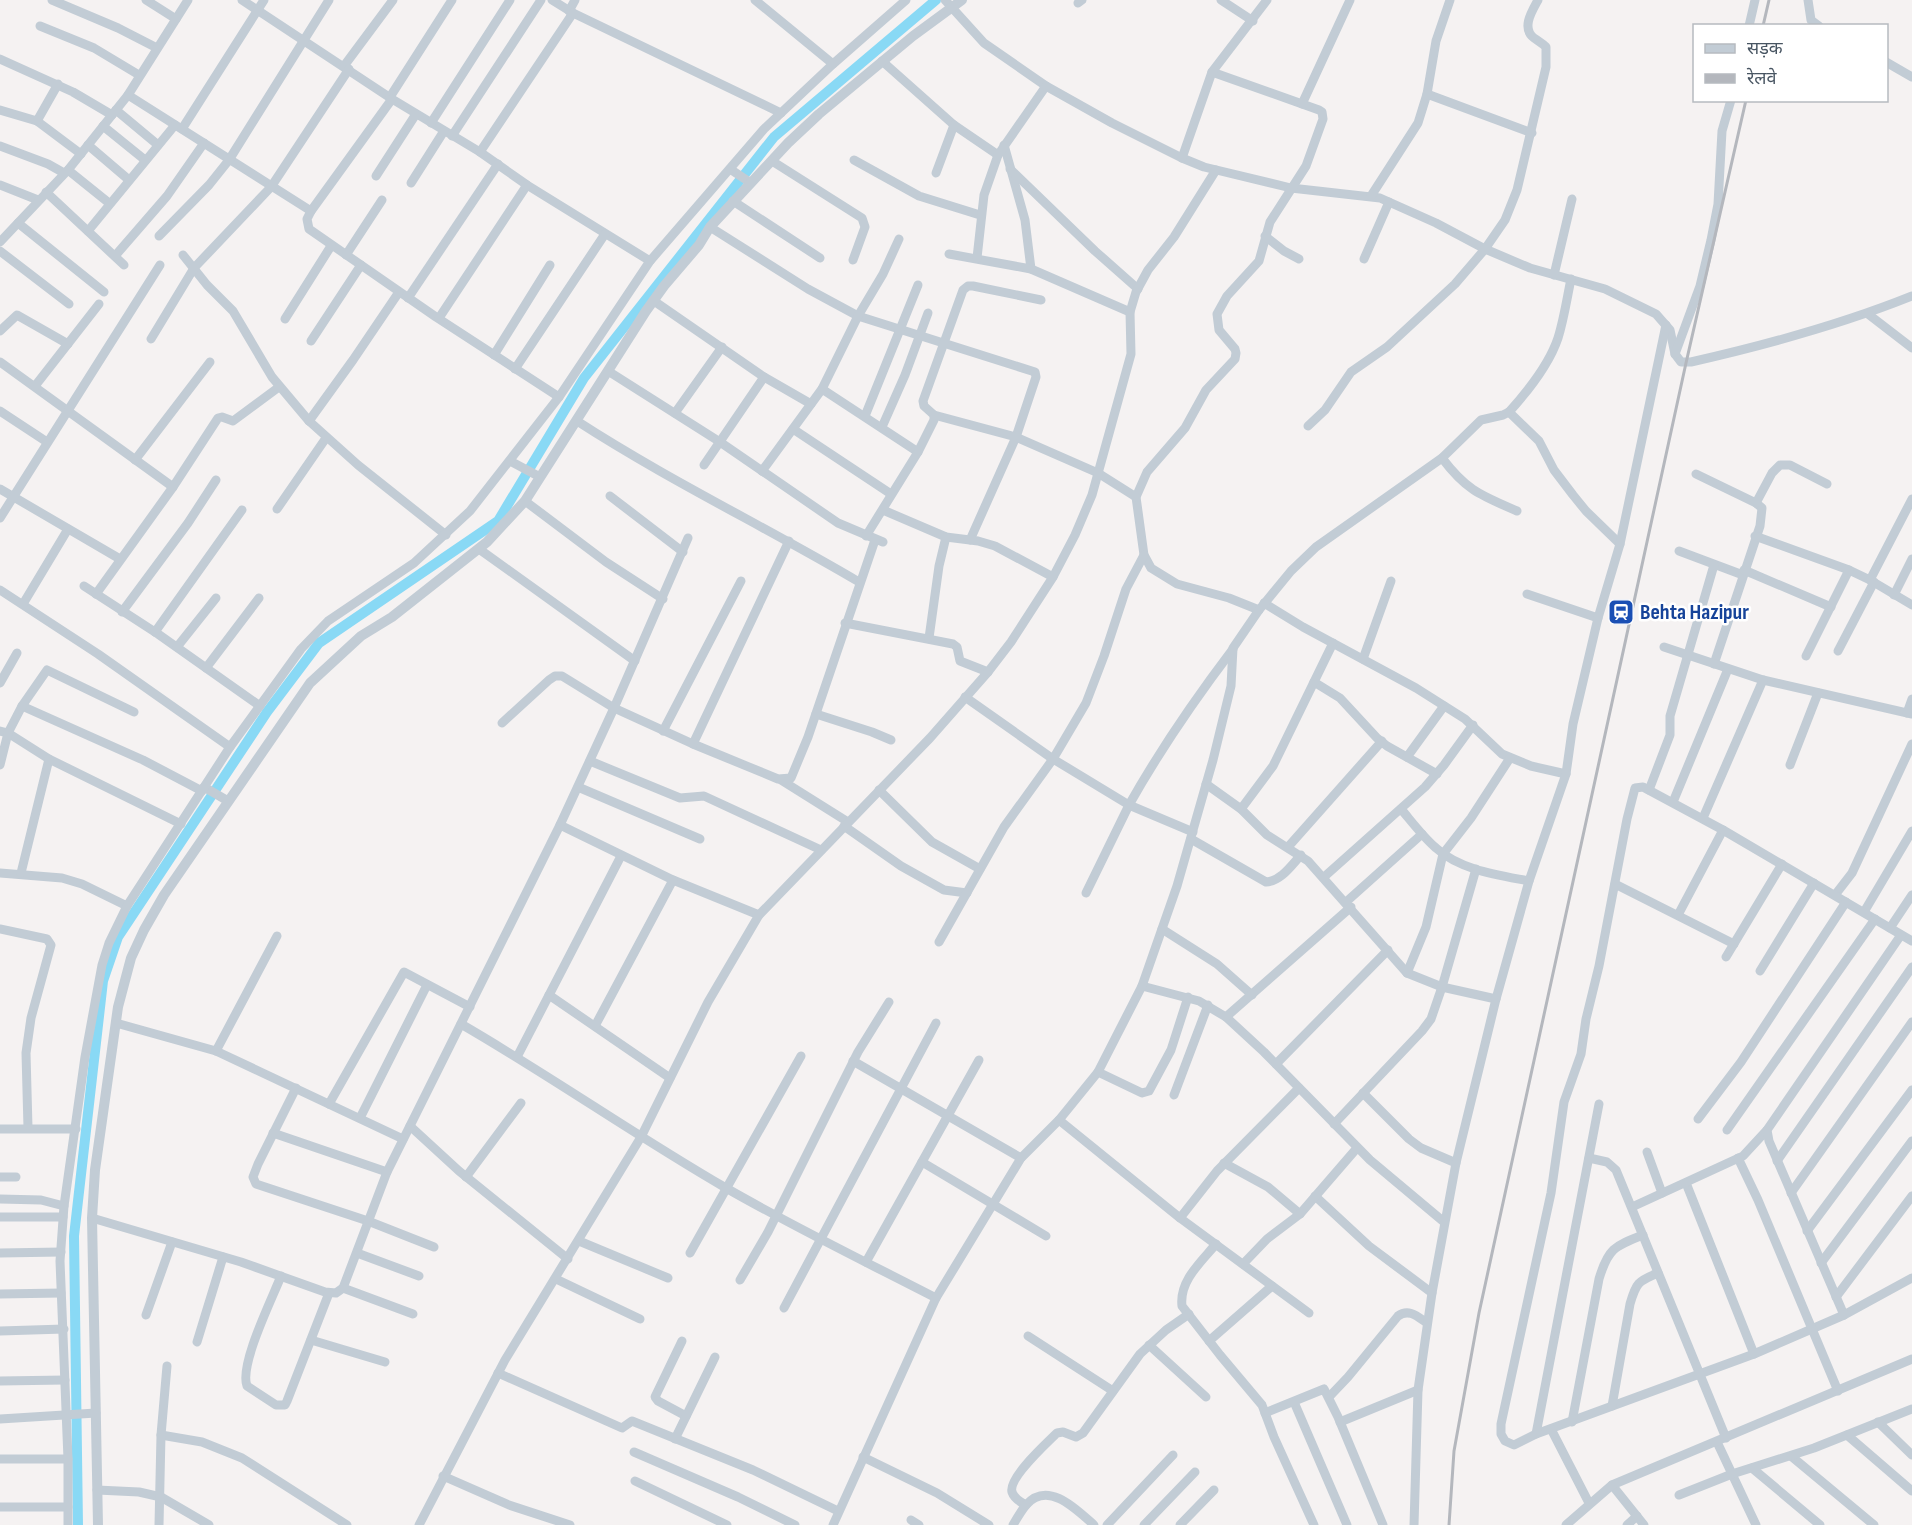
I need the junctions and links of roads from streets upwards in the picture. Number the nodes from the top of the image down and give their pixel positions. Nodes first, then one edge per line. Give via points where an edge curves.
1 (52, 0) edge
2 (146, 0) edge
3 (188, 0) edge
4 (242, 0) edge
5 (264, 0) edge
6 (329, 0) edge
7 (393, 0) edge
8 (452, 0) edge
9 (510, 0) edge
10 (541, 0) edge
11 (552, 0) edge
12 (575, 0) edge
13 (754, 0) edge
14 (962, 0) edge
15 (1221, 0) edge
16 (1268, 0) edge
17 (1350, 0) edge
18 (1450, 0) edge
19 (1538, 0) edge
20 (1755, 0) edge
21 (1808, 0) edge
22 (901, 2) edge
23 (948, 4) edge
24 (258, 10) junction
25 (571, 12) junction
26 (176, 19) junction
27 (1253, 21) junction
28 (1749, 24) edge
29 (1816, 24) edge
30 (40, 26) dead end
31 (304, 40) junction
32 (157, 48) junction
33 (0, 59) edge
34 (882, 61) junction
35 (1888, 63) edge
36 (833, 64) junction
37 (346, 68) junction
38 (1212, 72) junction
39 (139, 75) junction
40 (1912, 77) edge
41 (58, 84) junction
42 (1046, 86) junction
43 (1427, 94) junction
44 (128, 95) junction
45 (391, 98) junction
46 (1730, 102) edge
47 (1302, 104) junction
48 (0, 110) edge
49 (114, 112) junction
50 (781, 112) junction
51 (416, 114) junction
52 (37, 121) junction
53 (431, 123) junction
54 (954, 125) junction
55 (103, 126) junction
56 (179, 127) junction
57 (448, 133) junction
58 (1532, 133) junction
59 (204, 143) junction
60 (158, 145) junction
61 (1005, 145) junction
62 (0, 146) edge
63 (88, 146) junction
64 (480, 152) junction
65 (81, 154) junction
66 (998, 155) junction
67 (1182, 158) junction
68 (145, 160) junction
69 (229, 160) junction
70 (772, 160) junction
71 (854, 160) dead end
72 (498, 164) junction
73 (1010, 169) junction
74 (1216, 170) junction
75 (66, 171) junction
76 (936, 173) dead end
77 (376, 176) dead end
78 (740, 176) junction
79 (129, 180) junction
80 (411, 183) dead end
81 (0, 185) edge
82 (527, 185) junction
83 (271, 187) junction
84 (1291, 188) junction
85 (46, 192) junction
86 (1371, 196) junction
87 (1572, 199) dead end
88 (382, 200) dead end
89 (38, 201) junction
90 (734, 201) junction
91 (1389, 202) junction
92 (109, 203) junction
93 (311, 211) junction
94 (980, 215) junction
95 (18, 223) junction
96 (710, 227) junction
97 (88, 231) junction
98 (605, 234) junction
99 (159, 236) dead end
100 (1265, 236) junction
101 (899, 239) dead end
102 (0, 242) edge
103 (331, 246) junction
104 (1485, 249) junction
105 (0, 251) edge
106 (949, 254) dead end
107 (183, 255) dead end
108 (346, 255) junction
109 (115, 256) junction
110 (820, 258) dead end
111 (977, 258) junction
112 (1299, 259) dead end
113 (1364, 259) dead end
114 (853, 260) dead end
115 (650, 261) junction
116 (124, 265) dead end
117 (160, 265) dead end
118 (361, 265) junction
119 (550, 265) dead end
120 (194, 268) junction
121 (1031, 269) junction
122 (1554, 275) junction
123 (1571, 279) junction
124 (918, 285) dead end
125 (1137, 289) junction
126 (104, 292) dead end
127 (399, 292) junction
128 (1912, 296) edge
129 (408, 298) junction
130 (1041, 300) dead end
131 (654, 301) junction
132 (69, 304) dead end
133 (99, 304) dead end
134 (1130, 312) junction
135 (928, 313) dead end
136 (1868, 314) junction
137 (858, 316) junction
138 (439, 318) junction
139 (285, 319) dead end
140 (1666, 325) junction
141 (901, 329) junction
142 (0, 332) edge
143 (921, 335) junction
144 (151, 339) dead end
145 (311, 341) dead end
146 (943, 342) junction
147 (68, 344) junction
148 (722, 348) junction
149 (1912, 348) edge
150 (1675, 354) junction
151 (494, 356) junction
152 (0, 362) edge
153 (210, 362) dead end
154 (515, 369) junction
155 (608, 371) junction
156 (765, 376) junction
157 (34, 386) junction
158 (279, 387) junction
159 (822, 388) junction
160 (559, 397) junction
161 (811, 404) junction
162 (67, 410) junction
163 (0, 411) edge
164 (1509, 412) junction
165 (675, 413) junction
166 (934, 415) junction
167 (865, 416) junction
168 (309, 421) junction
169 (577, 421) junction
170 (1308, 426) dead end
171 (882, 427) junction
172 (793, 429) junction
173 (1016, 437) junction
174 (326, 438) junction
175 (47, 442) junction
176 (720, 442) junction
177 (918, 452) junction
178 (1442, 458) junction
179 (135, 460) junction
180 (510, 461) junction
181 (704, 465) dead end
182 (762, 471) junction
183 (1098, 473) junction
184 (535, 474) junction
185 (1696, 474) dead end
186 (216, 480) dead end
187 (1827, 484) dead end
188 (173, 487) junction
189 (0, 489) edge
190 (891, 494) junction
191 (610, 496) dead end
192 (13, 497) junction
193 (1136, 497) junction
194 (1912, 499) edge
195 (525, 501) junction
196 (1756, 503) junction
197 (277, 509) dead end
198 (242, 510) dead end
199 (883, 510) junction
200 (1517, 511) dead end
201 (0, 518) edge
202 (68, 529) junction
203 (446, 535) junction
204 (1755, 536) junction
205 (946, 537) junction
206 (688, 538) dead end
207 (875, 539) junction
208 (970, 540) junction
209 (789, 541) junction
210 (1620, 544) junction
211 (479, 549) junction
212 (1679, 551) dead end
213 (683, 552) junction
214 (1144, 555) junction
215 (120, 559) junction
216 (1912, 560) edge
217 (1714, 565) junction
218 (1850, 570) junction
219 (1744, 573) junction
220 (1053, 577) junction
221 (1391, 580) dead end
222 (741, 581) dead end
223 (1872, 581) junction
224 (859, 582) junction
225 (84, 586) dead end
226 (0, 590) edge
227 (96, 594) junction
228 (1527, 594) dead end
229 (1894, 595) junction
230 (216, 598) dead end
231 (259, 598) dead end
232 (663, 598) junction
233 (23, 604) junction
234 (1912, 605) edge
235 (1261, 606) junction
236 (1831, 607) junction
237 (122, 612) junction
238 (1598, 618) junction
239 (845, 623) junction
240 (155, 632) junction
241 (929, 638) junction
242 (1333, 643) junction
243 (177, 647) junction
244 (1664, 647) dead end
245 (1233, 648) junction
246 (1838, 651) dead end
247 (16, 653) dead end
248 (1689, 656) junction
249 (1806, 656) dead end
250 (1363, 658) junction
251 (635, 660) junction
252 (1714, 664) junction
253 (207, 668) junction
254 (1728, 669) junction
255 (988, 672) junction
256 (1763, 680) junction
257 (1314, 682) junction
258 (0, 683) edge
259 (1818, 693) junction
260 (965, 697) junction
261 (1912, 699) edge
262 (22, 706) junction
263 (260, 706) junction
264 (1444, 706) junction
265 (614, 708) junction
266 (134, 712) dead end
267 (816, 714) junction
268 (1910, 714) edge
269 (502, 723) dead end
270 (1473, 725) junction
271 (663, 731) junction
272 (4, 732) edge
273 (891, 740) dead end
274 (1382, 741) junction
275 (693, 744) junction
276 (1912, 744) edge
277 (230, 747) junction
278 (1407, 757) junction
279 (1510, 758) junction
280 (49, 759) junction
281 (1053, 759) junction
282 (590, 761) junction
283 (0, 765) edge
284 (1791, 765) dead end
285 (1437, 774) junction
286 (1566, 774) junction
287 (782, 780) junction
288 (1206, 784) junction
289 (578, 787) junction
290 (879, 789) junction
291 (1649, 789) junction
292 (208, 791) junction
293 (228, 801) junction
294 (1673, 802) junction
295 (1129, 805) junction
296 (1241, 809) junction
297 (1401, 809) junction
298 (1703, 818) junction
299 (181, 824) junction
300 (846, 824) junction
301 (560, 825) junction
302 (1723, 830) junction
303 (1912, 831) edge
304 (1422, 834) junction
305 (1192, 835) junction
306 (700, 839) dead end
307 (1288, 847) junction
308 (821, 850) junction
309 (1443, 854) junction
310 (1301, 855) junction
311 (621, 856) junction
312 (1782, 864) junction
313 (1476, 868) junction
314 (980, 870) junction
315 (0, 873) edge
316 (21, 873) junction
317 (1324, 877) junction
318 (673, 880) junction
319 (1529, 881) junction
320 (1814, 883) junction
321 (1615, 884) junction
322 (967, 893) junction
323 (1086, 893) dead end
324 (1835, 895) junction
325 (1912, 895) edge
326 (1846, 902) junction
327 (1348, 905) junction
328 (127, 906) junction
329 (1864, 912) junction
330 (759, 915) junction
331 (1678, 915) junction
332 (1875, 918) junction
333 (1162, 928) junction
334 (1890, 928) junction
335 (0, 929) edge
336 (1901, 935) junction
337 (278, 936) dead end
338 (1912, 941) edge
339 (939, 942) dead end
340 (1734, 944) junction
341 (1388, 950) junction
342 (1726, 957) dead end
343 (1912, 967) edge
344 (1760, 971) dead end
345 (1407, 973) junction
346 (427, 985) junction
347 (1142, 986) junction
348 (1442, 987) junction
349 (549, 995) junction
350 (1252, 995) junction
351 (1188, 997) junction
352 (1496, 999) junction
353 (889, 1002) dead end
354 (1208, 1005) junction
355 (470, 1007) junction
356 (1226, 1017) junction
357 (1912, 1022) edge
358 (116, 1023) junction
359 (936, 1023) dead end
360 (461, 1024) junction
361 (595, 1026) junction
362 (216, 1051) junction
363 (801, 1056) dead end
364 (517, 1057) junction
365 (979, 1060) dead end
366 (853, 1061) junction
367 (1276, 1064) junction
368 (1098, 1072) junction
369 (670, 1078) junction
370 (296, 1088) junction
371 (1299, 1088) junction
372 (900, 1089) junction
373 (1912, 1091) edge
374 (1363, 1093) junction
375 (1174, 1095) dead end
376 (521, 1103) dead end
377 (330, 1104) junction
378 (1599, 1104) dead end
379 (947, 1117) junction
380 (360, 1118) junction
381 (1698, 1119) dead end
382 (1059, 1120) junction
383 (1334, 1124) junction
384 (410, 1126) junction
385 (28, 1128) junction
386 (0, 1129) edge
387 (76, 1129) junction
388 (1726, 1130) dead end
389 (1767, 1130) junction
390 (273, 1134) junction
391 (641, 1137) junction
392 (403, 1139) junction
393 (1912, 1142) edge
394 (1357, 1148) junction
395 (1647, 1152) dead end
396 (1020, 1158) junction
397 (1588, 1158) junction
398 (1738, 1158) junction
399 (1777, 1161) junction
400 (922, 1162) junction
401 (1224, 1163) junction
402 (1456, 1163) junction
403 (387, 1172) junction
404 (0, 1177) edge
405 (16, 1177) dead end
406 (466, 1178) junction
407 (1686, 1183) junction
408 (726, 1188) junction
409 (1662, 1193) junction
410 (1791, 1193) junction
411 (1315, 1196) junction
412 (1912, 1196) edge
413 (0, 1199) edge
414 (993, 1204) junction
415 (64, 1206) junction
416 (1632, 1207) junction
417 (1300, 1214) junction
418 (776, 1215) junction
419 (0, 1217) edge
420 (63, 1217) junction
421 (92, 1218) junction
422 (1180, 1218) junction
423 (368, 1221) junction
424 (1444, 1222) junction
425 (1807, 1231) junction
426 (1643, 1235) junction
427 (1046, 1236) dead end
428 (821, 1238) junction
429 (579, 1241) junction
430 (172, 1242) junction
431 (1216, 1245) junction
432 (434, 1247) dead end
433 (61, 1252) junction
434 (0, 1253) edge
435 (357, 1253) junction
436 (690, 1253) dead end
437 (223, 1257) junction
438 (568, 1259) junction
439 (866, 1262) junction
440 (1821, 1263) junction
441 (1243, 1264) junction
442 (1658, 1273) junction
443 (281, 1276) junction
444 (419, 1276) dead end
445 (668, 1278) dead end
446 (1912, 1278) edge
447 (556, 1279) junction
448 (740, 1280) dead end
449 (1272, 1286) junction
450 (343, 1288) junction
451 (62, 1293) junction
452 (329, 1293) junction
453 (1432, 1293) junction
454 (0, 1294) edge
455 (1836, 1297) junction
456 (936, 1298) junction
457 (784, 1308) dead end
458 (1309, 1313) dead end
459 (413, 1314) dead end
460 (1189, 1314) junction
461 (146, 1315) dead end
462 (1844, 1315) junction
463 (640, 1319) dead end
464 (1427, 1323) junction
465 (1812, 1328) junction
466 (64, 1329) junction
467 (0, 1331) edge
468 (1028, 1336) dead end
469 (311, 1340) junction
470 (682, 1341) dead end
471 (1209, 1341) junction
472 (197, 1342) dead end
473 (1149, 1345) junction
474 (1754, 1354) junction
475 (715, 1357) dead end
476 (1912, 1359) edge
477 (385, 1362) dead end
478 (167, 1366) dead end
479 (498, 1373) junction
480 (1699, 1374) junction
481 (65, 1380) junction
482 (0, 1381) edge
483 (1418, 1390) junction
484 (1113, 1391) junction
485 (1838, 1391) junction
486 (1206, 1396) dead end
487 (1329, 1397) junction
488 (1294, 1402) junction
489 (1612, 1406) junction
490 (1911, 1410) edge
491 (1265, 1413) junction
492 (92, 1414) junction
493 (71, 1416) junction
494 (686, 1416) junction
495 (0, 1419) edge
496 (1340, 1422) junction
497 (1572, 1422) junction
498 (1878, 1422) junction
499 (1551, 1430) junction
500 (1536, 1434) junction
501 (161, 1435) junction
502 (1847, 1435) junction
503 (675, 1439) junction
504 (1722, 1440) junction
505 (634, 1452) dead end
506 (1173, 1455) dead end
507 (1912, 1455) edge
508 (1791, 1456) junction
509 (863, 1457) junction
510 (0, 1459) edge
511 (68, 1459) junction
512 (1752, 1468) junction
513 (1195, 1472) dead end
514 (1732, 1474) junction
515 (443, 1476) junction
516 (635, 1481) dead end
517 (1612, 1485) junction
518 (97, 1490) junction
519 (1214, 1490) dead end
520 (1912, 1491) edge
521 (1679, 1495) dead end
522 (160, 1497) junction
523 (1589, 1503) junction
524 (1026, 1505) junction
525 (68, 1507) junction
526 (0, 1508) edge
527 (838, 1511) junction
528 (1637, 1516) junction
529 (192, 1520) edge
530 (1751, 1523) edge
531 (68, 1525) edge
532 (98, 1525) edge
533 (159, 1525) edge
534 (209, 1525) edge
535 (347, 1525) edge
536 (419, 1525) edge
537 (570, 1525) edge
538 (728, 1525) edge
539 (795, 1525) edge
540 (832, 1525) edge
541 (989, 1525) edge
542 (1013, 1525) edge
543 (1094, 1525) edge
544 (1107, 1525) edge
545 (1144, 1525) edge
546 (1180, 1525) edge
547 (1314, 1525) edge
548 (1347, 1525) edge
549 (1383, 1525) edge
550 (1414, 1525) edge
551 (1566, 1525) edge
552 (1628, 1525) edge
553 (1644, 1525) edge
554 (1820, 1525) edge
555 (1874, 1525) edge

1 - 32 street
2 - 26 street
3 - 26 street
4 - 24 street
5 - 24 street
6 - 31 street
7 - 37 street
8 - 45 street
9 - 53 street
10 - 57 street
11 - 25 street
12 - 25 street
13 - 36 street
14 - 23 street
15 - 27 street
16 - 27 street
17 - 47 street
18 - 43 street via 1436,41
19 - 58 street via 1527,28 1546,47 1548,57
20 - 28 street
21 - 29 street via 1811,20
22 - 36 street
23 - 34 street
23 - 42 street via 984,43
24 - 31 street
24 - 56 street
25 - 50 street
25 - 64 street
26 - 32 street
27 - 38 street
30 - 39 street via 94,48
31 - 37 street
31 - 69 street
32 - 39 street
33 - 41 street
34 - 54 street
34 - 70 street
35 - 40 street
36 - 50 street
37 - 45 street
37 - 83 street
38 - 47 street
38 - 67 street
39 - 44 street
41 - 49 street
41 - 52 street
42 - 61 street
42 - 67 street
43 - 58 street
43 - 86 street via 1418,123
44 - 49 street
44 - 56 street
45 - 51 street
45 - 93 street
46 - 150 street via 1722,131 1718,204 1711,240 1700,286
47 - 84 street via 1322,112 1323,119 1306,166
48 - 52 street
49 - 55 street
49 - 60 street
50 - 78 street via 764,129
51 - 53 street
51 - 77 street
52 - 65 street
53 - 57 street
54 - 66 street
54 - 76 street
55 - 63 street
55 - 68 street
56 - 59 street
56 - 60 street
57 - 64 street
57 - 80 street
58 - 104 street via 1512,204
59 - 69 street
59 - 109 street via 167,196
60 - 68 street
61 - 66 street
61 - 73 street
62 - 75 street
63 - 65 street
63 - 79 street
64 - 72 street
65 - 75 street
66 - 94 street
67 - 74 street
68 - 79 street
69 - 83 street
69 - 99 street
70 - 78 street
70 - 114 street via 862,218 865,227
71 - 94 street via 919,196
72 - 82 street
72 - 129 street
73 - 121 street via 1024,220
73 - 125 street
74 - 84 street
74 - 125 street
75 - 85 street
75 - 92 street
78 - 90 street
78 - 115 street
79 - 92 street
81 - 89 street
82 - 98 street
82 - 138 street
83 - 93 street
83 - 120 street
84 - 86 street
84 - 100 street
85 - 89 street
85 - 97 street
86 - 91 street
87 - 122 street
88 - 108 street
89 - 95 street
90 - 96 street
90 - 110 street
91 - 104 street
91 - 113 street
92 - 97 street
93 - 103 street via 307,219 309,229
94 - 111 street
95 - 102 street
95 - 126 street
96 - 131 street
96 - 137 street
97 - 109 street
98 - 115 street
98 - 154 street
100 - 112 street
100 - 193 street via 1256,266 1227,296 1217,314 1219,330 1235,349 1235,359 1206,390 1185,428 1147,472
101 - 137 street
103 - 108 street
103 - 139 street
104 - 122 street
104 - 170 street via 1426,312 1351,372 1325,410
105 - 132 street
106 - 111 street
107 - 120 street
108 - 118 street
109 - 116 street
111 - 121 street
115 - 160 street
117 - 162 street
118 - 127 street
118 - 145 street
119 - 151 street
120 - 144 street
120 - 158 street via 233,311
121 - 134 street
122 - 123 street
123 - 140 street via 1605,289 1650,310
123 - 164 street via 1551,352
124 - 141 street
125 - 134 street
127 - 129 street
127 - 168 street
128 - 136 street
129 - 138 street
130 - 146 street via 965,287
131 - 148 street
131 - 155 street
133 - 147 street
134 - 183 street via 1131,354
135 - 143 street
136 - 149 street
136 - 150 street via 1691,362 1681,362
137 - 141 street
137 - 159 street
138 - 151 street
140 - 150 street
140 - 210 street
141 - 143 street
141 - 167 street
142 - 147 street via 17,315
143 - 146 street
143 - 171 street
146 - 166 street via 923,403
146 - 173 street via 1035,372
147 - 157 street
148 - 156 street
148 - 165 street
151 - 154 street
152 - 157 street
153 - 179 street
154 - 160 street
155 - 165 street
155 - 169 street
156 - 161 street
156 - 176 street
157 - 162 street
158 - 168 street
158 - 188 street via 233,421 218,418
159 - 161 street
159 - 167 street
160 - 180 street
161 - 172 street
162 - 175 street
162 - 179 street
163 - 175 street
164 - 178 street via 1481,420
164 - 210 street via 1539,441 1554,471 1573,495
165 - 176 street
166 - 173 street
166 - 177 street
167 - 171 street
168 - 174 street
169 - 184 street
169 - 209 street via 629,455
171 - 177 street
172 - 182 street
172 - 190 street
173 - 183 street
173 - 208 street
174 - 197 street
174 - 203 street
175 - 192 street
176 - 181 street
176 - 182 street
177 - 190 street
178 - 200 street via 1465,485
178 - 235 street via 1316,547
179 - 188 street
180 - 184 street
180 - 203 street
182 - 207 street via 838,523
183 - 193 street
183 - 220 street via 1075,535
184 - 195 street
185 - 196 street
186 - 237 street
187 - 196 street via 1790,465 1780,465
188 - 215 street
189 - 192 street
190 - 199 street
191 - 213 street
192 - 201 street
192 - 202 street
193 - 214 street
194 - 223 street
195 - 211 street
195 - 232 street via 606,562
196 - 204 street via 1762,513
198 - 240 street
199 - 205 street
199 - 207 street
202 - 215 street
202 - 233 street
203 - 263 street via 414,563 328,621 301,649
204 - 218 street
204 - 219 street
205 - 208 street
205 - 241 street
206 - 213 street
207 - 224 street
208 - 220 street via 1002,549
209 - 224 street
209 - 275 street
210 - 238 street
211 - 251 street
211 - 293 street via 392,617 361,636 310,683
212 - 217 street
213 - 232 street
214 - 235 street via 1151,568 1166,578
214 - 281 street via 1126,590 1089,696
215 - 227 street
216 - 229 street
217 - 219 street
217 - 248 street
218 - 223 street
218 - 236 street
219 - 236 street
219 - 252 street
220 - 255 street
221 - 250 street
222 - 271 street
223 - 229 street
223 - 246 street
224 - 239 street
225 - 227 street
226 - 233 street
227 - 237 street
228 - 238 street
229 - 234 street
230 - 243 street
231 - 253 street
232 - 251 street
233 - 277 street
235 - 242 street
235 - 245 street
236 - 249 street
237 - 240 street
238 - 286 street via 1573,724
239 - 241 street
239 - 267 street
240 - 243 street
241 - 255 street via 956,646 960,661
242 - 250 street
242 - 257 street
243 - 253 street
244 - 248 street
245 - 288 street via 1232,686
245 - 295 street via 1192,703
247 - 258 street
248 - 252 street
248 - 291 street via 1670,716 1670,735
250 - 264 street
251 - 265 street
252 - 254 street
253 - 263 street
254 - 256 street
254 - 294 street
255 - 260 street
256 - 259 street
256 - 298 street
257 - 274 street via 1340,698
257 - 296 street via 1273,766
259 - 268 street
259 - 284 street
260 - 281 street
260 - 290 street
261 - 268 street
262 - 266 street via 47,670
262 - 272 street
262 - 292 street
263 - 277 street
264 - 270 street
264 - 278 street
265 - 269 street via 570,680 555,676
265 - 271 street
265 - 282 street
267 - 273 street
267 - 287 street via 794,772
270 - 279 street
270 - 285 street
271 - 275 street
272 - 280 street
272 - 283 street
274 - 278 street
274 - 307 street
275 - 287 street
276 - 324 street via 1852,873
277 - 292 street
278 - 285 street
279 - 286 street
279 - 309 street
280 - 299 street
280 - 316 street
281 - 295 street
281 - 314 street via 1004,827
282 - 289 street
282 - 308 street via 680,798 704,796
285 - 297 street
286 - 319 street
287 - 300 street
288 - 296 street
288 - 305 street
289 - 301 street
289 - 306 street
290 - 300 street
290 - 314 street via 932,842
291 - 294 street
291 - 321 street via 1639,786 1632,793
292 - 293 street
292 - 299 street
293 - 358 street via 144,930 124,980
294 - 298 street
295 - 305 street
295 - 323 street
296 - 307 street via 1267,835
297 - 304 street
297 - 317 street
298 - 302 street
299 - 328 street
300 - 308 street
300 - 322 street via 901,866 944,890
301 - 311 street
301 - 355 street
302 - 312 street
302 - 331 street
303 - 329 street
304 - 309 street
304 - 327 street
305 - 310 street via 1266,882 1280,878
305 - 333 street
307 - 310 street
308 - 330 street
309 - 313 street
309 - 345 street via 1426,927
310 - 317 street
311 - 318 street
311 - 349 street
312 - 320 street
312 - 340 street
313 - 319 street
313 - 348 street
314 - 322 street
315 - 316 street
316 - 328 street via 82,884
317 - 327 street
318 - 330 street
318 - 361 street
319 - 352 street
320 - 324 street
320 - 344 street
321 - 331 street
321 - 500 street via 1581,1054 1564,1102 1549,1204 1501,1424 1501,1434 1508,1444
322 - 339 street
324 - 326 street
325 - 334 street
326 - 329 street
326 - 381 street via 1741,1062
327 - 341 street
327 - 350 street
328 - 387 street via 102,965
329 - 332 street
330 - 369 street via 708,1002
331 - 340 street
332 - 334 street
332 - 388 street
333 - 347 street
333 - 350 street via 1217,964
334 - 336 street
335 - 385 street via 47,939 51,945 31,1018 26,1053
336 - 338 street
336 - 389 street
337 - 362 street
340 - 342 street
341 - 345 street
341 - 367 street
343 - 399 street
345 - 348 street
346 - 355 street
346 - 377 street via 404,972
346 - 380 street
347 - 351 street
347 - 368 street
348 - 352 street
348 - 374 street via 1427,1025
349 - 361 street
349 - 364 street
350 - 356 street
351 - 354 street
351 - 368 street via 1171,1050 1149,1091 1142,1093
352 - 402 street
353 - 366 street
354 - 356 street
354 - 375 street
355 - 360 street
356 - 367 street
357 - 410 street
358 - 362 street
358 - 421 street
359 - 372 street
360 - 364 street
360 - 384 street
361 - 369 street
362 - 370 street
363 - 408 street
364 - 391 street
365 - 379 street
366 - 372 street
366 - 418 street
367 - 371 street
368 - 382 street
369 - 391 street
370 - 377 street
370 - 390 street
371 - 383 street
371 - 401 street
372 - 379 street
372 - 428 street
373 - 425 street
374 - 383 street
374 - 402 street via 1409,1139
376 - 406 street
377 - 380 street
378 - 397 street
379 - 396 street
379 - 400 street
380 - 392 street
382 - 396 street
382 - 422 street
383 - 394 street
384 - 392 street
384 - 406 street
385 - 386 street
385 - 387 street
387 - 415 street
389 - 398 street
389 - 399 street
390 - 403 street
390 - 423 street via 254,1175 256,1184
391 - 408 street
391 - 429 street
392 - 403 street
393 - 440 street
394 - 411 street
394 - 424 street
395 - 409 street
396 - 414 street
397 - 416 street via 1611,1164
397 - 500 street
398 - 407 street
398 - 465 street
399 - 410 street
400 - 414 street
400 - 439 street
401 - 417 street via 1268,1187
401 - 422 street
402 - 424 street
403 - 423 street
404 - 405 street
406 - 438 street
407 - 409 street
407 - 474 street
408 - 418 street
408 - 436 street
409 - 416 street
410 - 425 street
411 - 417 street
411 - 453 street via 1369,1246
412 - 455 street
413 - 415 street via 41,1200
414 - 427 street
414 - 456 street
415 - 420 street
416 - 426 street
417 - 441 street
418 - 428 street
418 - 448 street
419 - 420 street
420 - 433 street
421 - 430 street
421 - 492 street
422 - 431 street
423 - 432 street
423 - 435 street
424 - 453 street
425 - 440 street
426 - 442 street
426 - 497 street via 1613,1248 1603,1264
428 - 439 street
428 - 457 street
429 - 438 street
429 - 445 street
430 - 437 street
430 - 461 street
431 - 441 street
431 - 460 street via 1187,1281 1182,1306
433 - 434 street
433 - 451 street
435 - 444 street
435 - 450 street
437 - 443 street
437 - 472 street
438 - 447 street
439 - 456 street
440 - 455 street
441 - 449 street
442 - 480 street
442 - 489 street via 1639,1281 1635,1287
443 - 452 street
443 - 469 street via 252,1346 247,1386 276,1405 285,1405
446 - 462 street
447 - 463 street
447 - 479 street
449 - 458 street
449 - 471 street
450 - 452 street
450 - 459 street
451 - 454 street
451 - 466 street
452 - 469 street
453 - 464 street
455 - 462 street
456 - 509 street
460 - 471 street
460 - 473 street
462 - 465 street
464 - 483 street
464 - 487 street via 1402,1312
465 - 474 street
465 - 485 street
466 - 467 street
466 - 481 street
468 - 484 street
469 - 477 street
470 - 494 street via 656,1397
471 - 491 street via 1256,1396
473 - 484 street
473 - 486 street
474 - 480 street
475 - 494 street
476 - 485 street
478 - 501 street
479 - 503 street via 622,1428 632,1420
479 - 515 street
480 - 489 street
480 - 504 street
481 - 482 street
481 - 493 street
483 - 496 street
483 - 550 street
484 - 524 street via 1079,1436 1057,1433 1022,1469 1012,1489 1016,1499
485 - 504 street
487 - 488 street via 1324,1389
487 - 496 street
488 - 491 street
488 - 548 street
489 - 497 street
490 - 498 street
491 - 547 street
492 - 493 street
492 - 518 street
493 - 495 street
493 - 511 street
494 - 503 street
496 - 549 street
497 - 499 street
498 - 502 street
498 - 507 street
499 - 500 street
499 - 523 street
501 - 522 street
501 - 535 street via 202,1442 242,1458
502 - 508 street
502 - 520 street
503 - 527 street via 753,1470
504 - 514 street
504 - 517 street
505 - 539 street
506 - 544 street
508 - 512 street
508 - 555 street
509 - 527 street
509 - 541 street via 937,1493
510 - 511 street
511 - 525 street
512 - 514 street
512 - 554 street
513 - 545 street
514 - 521 street
514 - 530 street
515 - 536 street
515 - 537 street via 509,1505
516 - 538 street
517 - 523 street
517 - 528 street
518 - 522 street
518 - 532 street
519 - 546 street
522 - 529 street
522 - 533 street
523 - 551 street
524 - 542 street
524 - 543 street via 1040,1495 1056,1496
525 - 526 street
525 - 531 street
527 - 540 street
528 - 552 street
528 - 553 street
529 - 534 street

